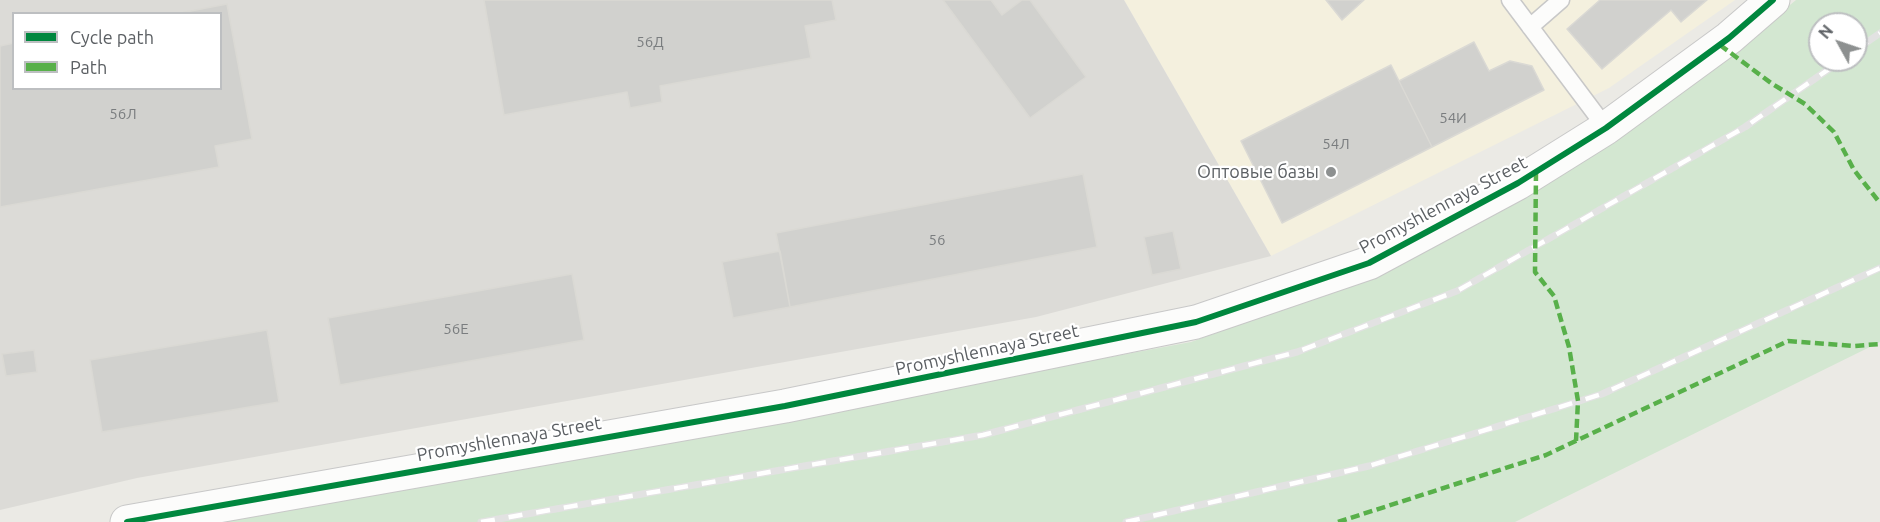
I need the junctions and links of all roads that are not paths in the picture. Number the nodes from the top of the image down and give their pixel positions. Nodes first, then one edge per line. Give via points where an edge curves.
1 (1510, 0) edge
2 (1561, 0) edge
3 (1773, 0) edge
4 (1530, 27) junction
5 (1606, 128) junction
6 (127, 522) edge

1 - 4 lane
2 - 4 lane
3 - 5 street, Promyshlennaya Street via 1729,38
4 - 5 lane
5 - 6 street, Promyshlennaya Street via 1518,183 1369,263 1196,322 785,406

